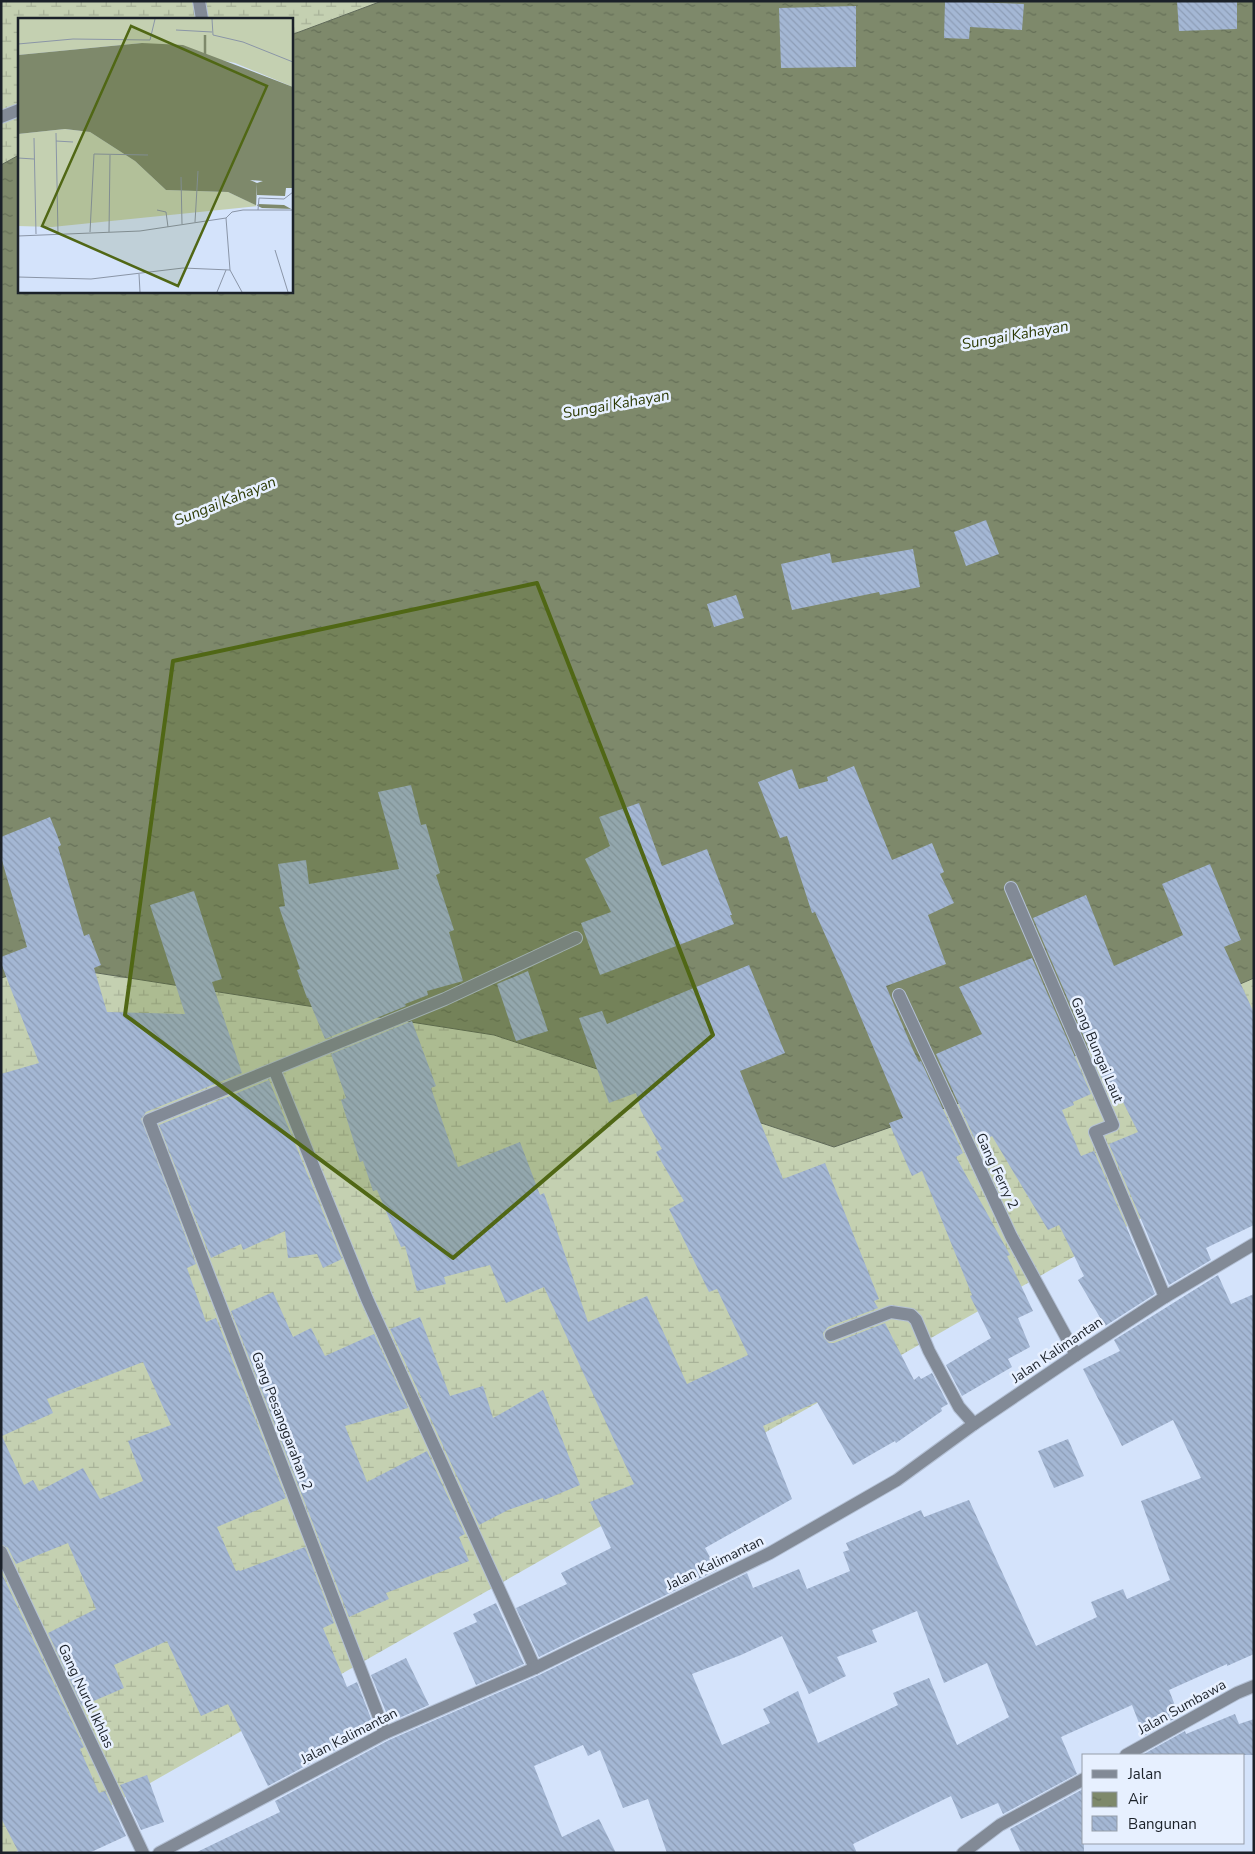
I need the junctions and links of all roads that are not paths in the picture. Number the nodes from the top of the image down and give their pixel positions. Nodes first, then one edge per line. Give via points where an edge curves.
1 (199, 1) edge
2 (202, 18) edge
3 (18, 110) edge
4 (1, 117) edge
5 (1011, 888) dead end
6 (576, 938) dead end
7 (899, 995) dead end
8 (274, 1069) junction
9 (1254, 1244) edge
10 (1165, 1297) junction
11 (831, 1335) dead end
12 (1076, 1355) junction
13 (974, 1424) junction
14 (1, 1552) edge
15 (535, 1668) junction
16 (1254, 1686) edge
17 (385, 1733) junction
18 (1128, 1754) edge
19 (1082, 1780) edge
20 (143, 1853) edge
21 (159, 1853) edge
22 (963, 1853) edge

1 - 2 street
3 - 4 street
5 - 10 street, Gang Bungai Laut via 1113,1125 1095,1132
6 - 8 street via 445,999
7 - 12 street, Gang Ferry 2 via 1011,1236
8 - 15 street via 367,1299
8 - 17 street, Gang Pesanggarahan 2 via 149,1120
9 - 10 street, Jalan Kalimantan
10 - 12 street, Jalan Kalimantan
11 - 13 street via 891,1312 911,1315 959,1407
12 - 13 street, Jalan Kalimantan
13 - 15 street, Jalan Kalimantan via 897,1480 770,1553
14 - 20 street, Gang Nurul Ikhlas
15 - 17 street, Jalan Kalimantan
16 - 18 street, Jalan Sumbawa
17 - 21 street, Jalan Kalimantan
19 - 22 street via 1000,1825

